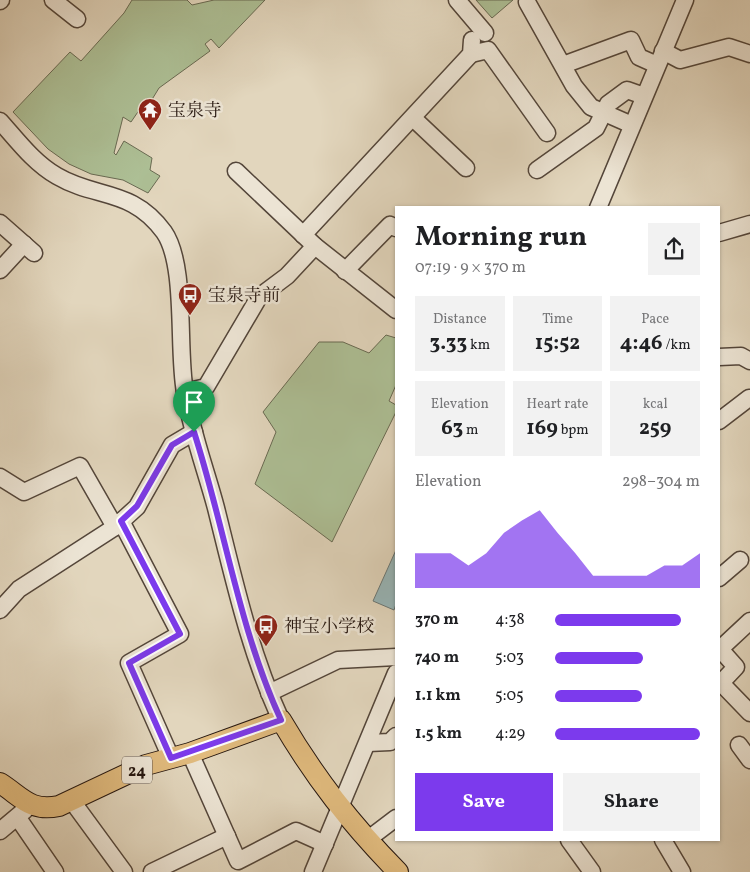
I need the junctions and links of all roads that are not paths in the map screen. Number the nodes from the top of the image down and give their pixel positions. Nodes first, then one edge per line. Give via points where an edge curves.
1 (53, 0) edge
2 (457, 0) edge
3 (685, 0) edge
4 (527, 2) dead end
5 (77, 19) dead end
6 (476, 42) junction
7 (750, 54) edge
8 (660, 58) junction
9 (563, 65) junction
10 (644, 96) junction
11 (603, 112) junction
12 (413, 118) junction
13 (0, 121) edge
14 (632, 125) junction
15 (547, 133) dead end
16 (466, 168) dead end
17 (537, 170) dead end
18 (236, 172) dead end
19 (599, 206) edge
20 (0, 223) edge
21 (750, 224) edge
22 (395, 227) edge
23 (720, 233) edge
24 (309, 240) junction
25 (0, 270) edge
26 (345, 271) junction
27 (395, 309) edge
28 (720, 357) edge
29 (750, 361) edge
30 (185, 392) junction
31 (749, 398) edge
32 (720, 420) edge
33 (194, 432) junction
34 (1, 478) edge
35 (118, 524) junction
36 (740, 560) dead end
37 (720, 577) edge
38 (0, 610) edge
39 (750, 621) edge
40 (395, 657) edge
41 (395, 675) edge
42 (720, 684) edge
43 (269, 693) junction
44 (750, 713) edge
45 (281, 720) junction
46 (395, 737) edge
47 (368, 742) junction
48 (739, 745) dead end
49 (190, 753) junction
50 (171, 758) junction
51 (750, 760) edge
52 (0, 783) edge
53 (72, 801) junction
54 (340, 809) junction
55 (24, 812) junction
56 (395, 819) edge
57 (0, 831) edge
58 (227, 836) junction
59 (367, 840) junction
60 (570, 841) edge
61 (664, 841) edge
62 (325, 844) junction
63 (55, 872) edge
64 (124, 872) edge
65 (152, 872) edge
66 (313, 872) edge
67 (398, 872) edge
68 (592, 872) edge
69 (682, 872) edge

1 - 5 street
2 - 6 street
3 - 8 street
4 - 9 street
6 - 12 street
6 - 15 street via 488,50
7 - 8 street via 729,47 680,60
8 - 9 street via 639,57 631,40
8 - 10 street
9 - 11 street via 590,106
10 - 11 street via 627,90 608,104
10 - 14 street
11 - 14 street
11 - 17 street via 596,128
12 - 16 street
12 - 24 street
13 - 30 street via 56,175 70,183 131,202 166,234 177,268
14 - 19 street
18 - 24 street
20 - 25 street via 29,249
21 - 23 street
22 - 26 street via 390,224
24 - 26 street
24 - 30 street via 287,276 260,296 206,387
26 - 27 street
28 - 29 street via 741,356
30 - 33 street
31 - 32 street
33 - 35 street via 172,445 137,506
33 - 43 street via 250,639
34 - 35 street via 24,492 80,466
35 - 38 street via 19,589
35 - 50 street via 180,634 129,663
36 - 37 street
39 - 42 street via 720,649 736,667
40 - 43 street via 338,660
41 - 47 street
42 - 44 street
43 - 45 street
45 - 49 main road, 24
45 - 54 main road
46 - 47 street via 390,742
47 - 54 street
48 - 51 street
49 - 50 main road, 24
49 - 58 street
50 - 53 main road, 24 via 146,765
52 - 55 main road
53 - 55 main road, 24
53 - 64 street
54 - 59 main road
54 - 62 street
55 - 57 street
55 - 63 street
56 - 59 street
58 - 62 street via 238,861 296,831
58 - 65 street
59 - 67 main road
60 - 68 street
61 - 69 street
62 - 66 street

